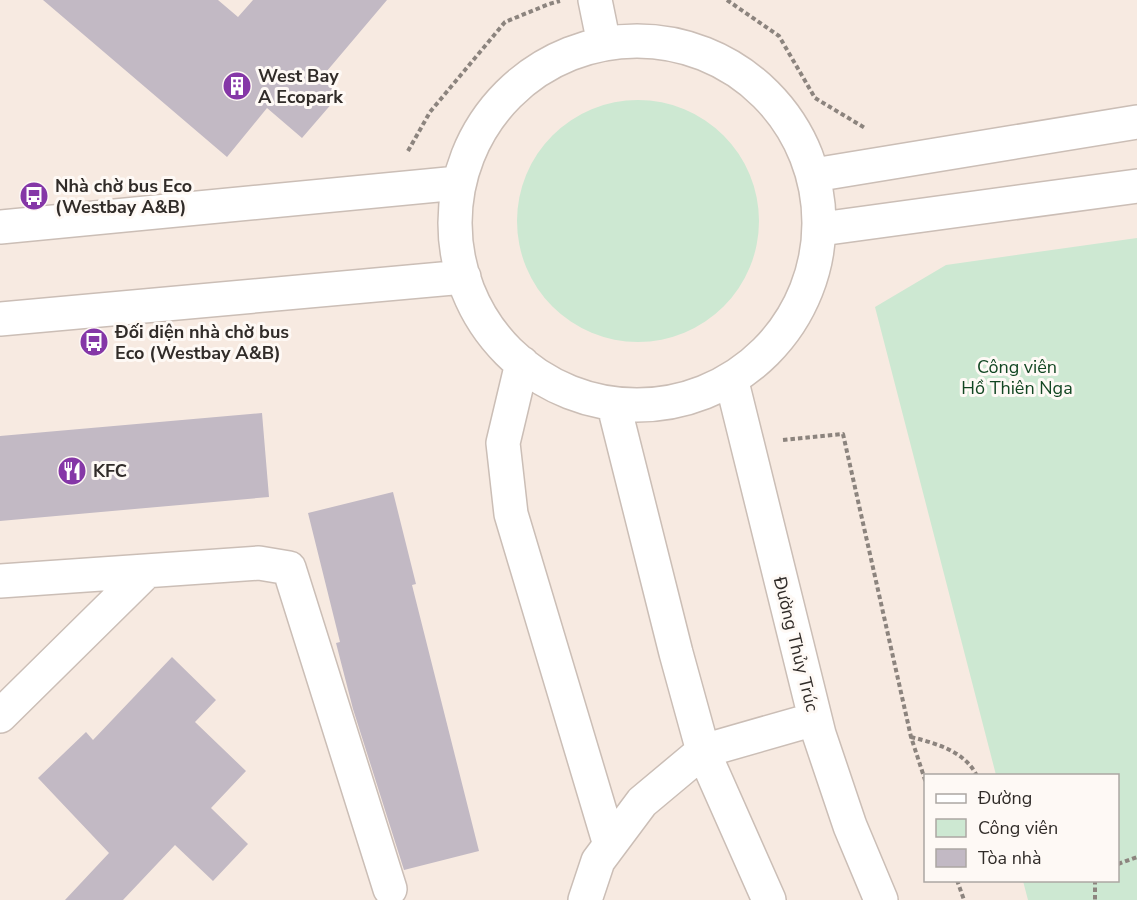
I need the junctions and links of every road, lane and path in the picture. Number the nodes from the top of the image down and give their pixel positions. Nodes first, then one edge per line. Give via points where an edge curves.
1 (566, 0) edge
2 (595, 0) edge
3 (727, 0) edge
4 (604, 44) junction
5 (1137, 122) edge
6 (871, 131) dead end
7 (407, 153) dead end
8 (814, 175) junction
9 (458, 183) junction
10 (1137, 186) edge
11 (0, 227) edge
12 (821, 229) junction
13 (464, 277) junction
14 (0, 319) edge
15 (522, 363) junction
16 (732, 382) junction
17 (614, 406) junction
18 (746, 442) junction
19 (147, 571) junction
20 (0, 581) edge
21 (0, 716) edge
22 (815, 719) junction
23 (911, 737) junction
24 (703, 751) junction
25 (975, 774) edge
26 (924, 777) edge
27 (610, 845) junction
28 (1137, 856) edge
29 (1119, 864) edge
30 (958, 882) edge
31 (1095, 882) edge
32 (390, 889) dead end
33 (585, 900) edge
34 (769, 900) edge
35 (881, 900) edge
36 (964, 900) edge
37 (1095, 900) edge

1 - 7 path via 505,22 430,112
2 - 4 street
3 - 6 path via 779,36 815,98
4 - 8 street via 634,38 693,47 748,75 789,119
4 - 9 street via 573,50 521,80 482,126
5 - 8 street
8 - 12 street
9 - 11 street
9 - 13 street via 455,244
10 - 12 street
12 - 16 street via 808,289 777,342
13 - 14 street
13 - 15 street via 471,302 507,352
15 - 17 street via 556,388
15 - 27 street via 503,443 511,514
16 - 17 street via 675,404
16 - 18 street, Đường Thủy Trúc
17 - 24 street
18 - 22 street, Đường Thủy Trúc
18 - 23 path via 843,434
19 - 20 street
19 - 21 street
19 - 32 street via 259,563 290,568
22 - 24 street
22 - 35 street, Đường Thủy Trúc via 850,826
23 - 25 path via 944,746 973,767
23 - 26 path
24 - 27 street via 642,802
24 - 34 street
27 - 33 street via 598,861
28 - 29 path
30 - 36 path
31 - 37 path

